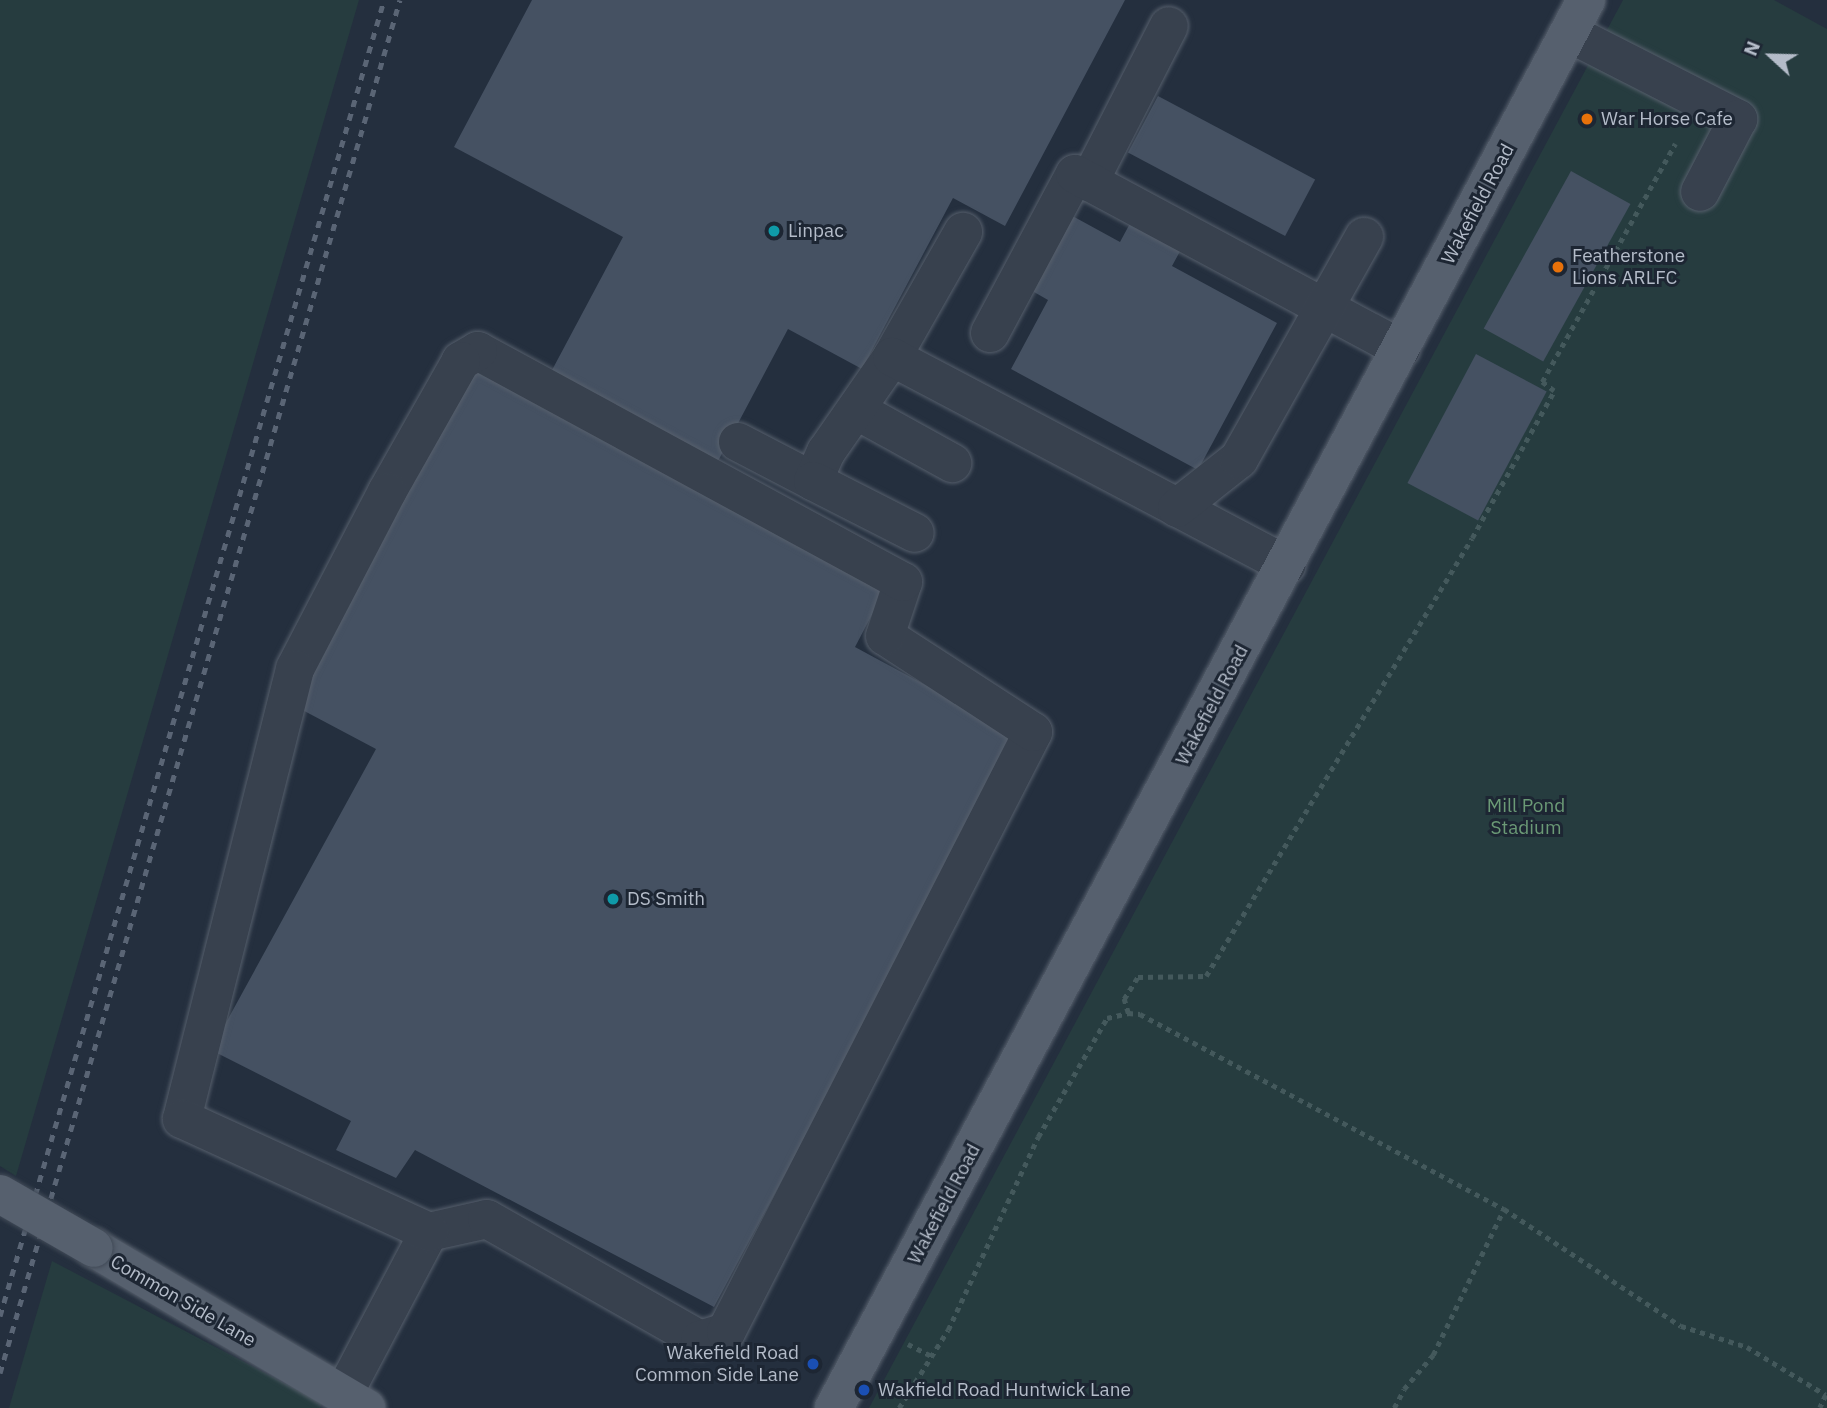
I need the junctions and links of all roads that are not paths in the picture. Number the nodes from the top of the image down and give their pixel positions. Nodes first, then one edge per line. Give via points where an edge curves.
1 (1586, 0) edge
2 (1169, 26) dead end
3 (1569, 33) junction
4 (1089, 181) junction
5 (1700, 192) dead end
6 (963, 232) dead end
7 (1364, 237) dead end
8 (1325, 308) junction
9 (990, 333) dead end
10 (1401, 349) junction
11 (892, 358) junction
12 (856, 410) junction
13 (738, 442) dead end
14 (952, 463) dead end
15 (813, 481) junction
16 (1177, 508) junction
17 (915, 533) dead end
18 (1287, 565) junction
19 (0, 1194) edge
20 (429, 1232) junction
21 (355, 1401) edge
22 (834, 1408) edge

1 - 3 main road, Wakefield Road
2 - 4 lane
3 - 5 lane via 1738,119
3 - 10 main road, Wakefield Road
4 - 8 lane
4 - 9 lane via 1075,174
6 - 11 lane
7 - 8 lane
8 - 10 lane
8 - 16 lane via 1239,459
10 - 18 main road, Wakefield Road
11 - 12 lane
11 - 16 lane
12 - 14 lane
12 - 15 lane via 826,452
13 - 15 lane
15 - 17 lane
16 - 18 lane
18 - 22 main road, Wakefield Road
19 - 21 main road, Common Side Lane, bridge
20 - 20 lane via 488,1219 700,1340 726,1332 1033,732 885,636 903,582 478,351 461,361 295,669 182,1119
20 - 21 lane

